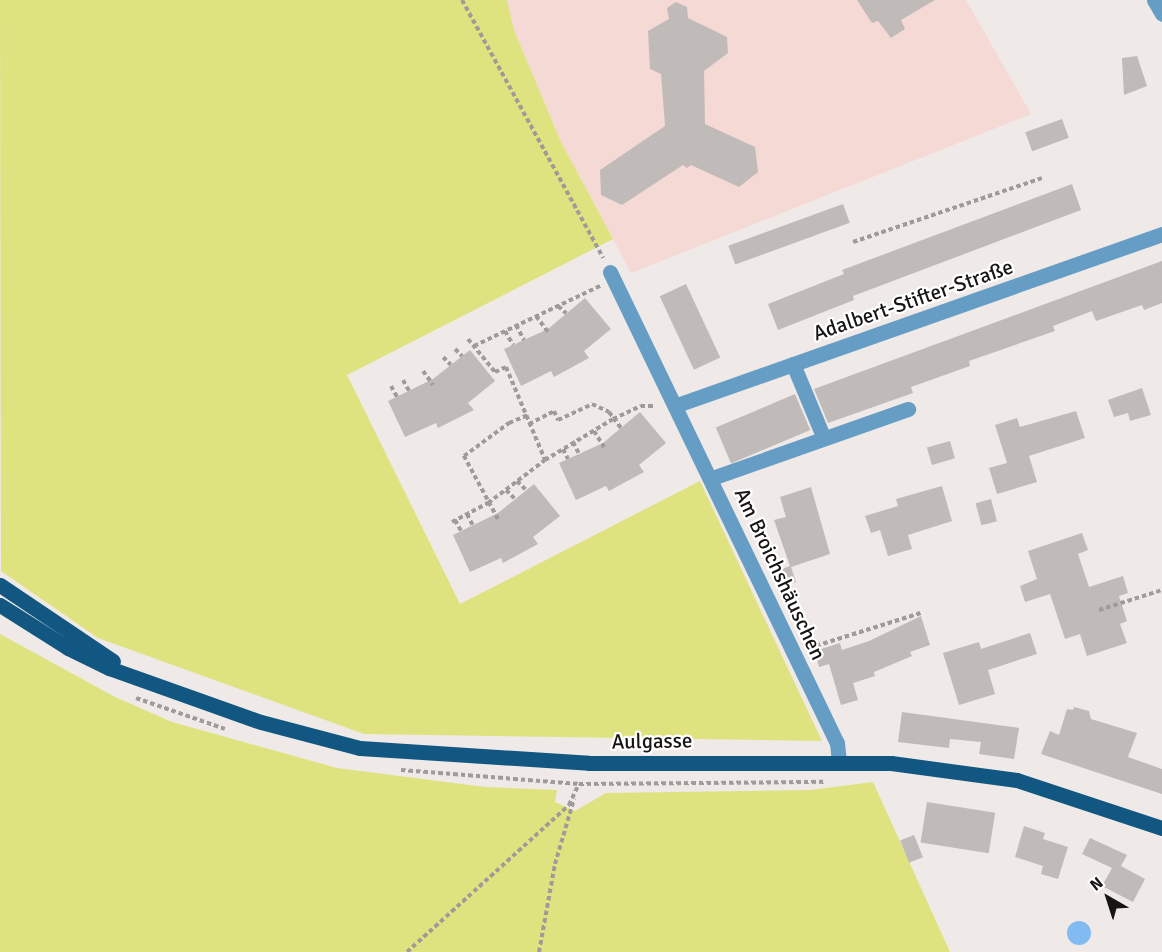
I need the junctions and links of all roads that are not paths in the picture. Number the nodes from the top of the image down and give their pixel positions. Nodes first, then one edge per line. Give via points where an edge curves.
1 (1154, 0) edge
2 (1162, 14) edge
3 (1162, 234) edge
4 (613, 278) road end
5 (793, 364) junction
6 (677, 405) junction
7 (908, 409) dead end
8 (823, 436) junction
9 (712, 478) junction
10 (0, 585) edge
11 (0, 605) edge
12 (144, 680) junction
13 (839, 761) junction
14 (1162, 828) edge

1 - 2 street
3 - 5 street, Adalbert-Stifter-Straße
4 - 6 street, Am Broichshäuschen
5 - 6 street, Adalbert-Stifter-Straße
5 - 8 street
6 - 9 street, Am Broichshäuschen
7 - 8 street
8 - 9 street
9 - 13 street, Am Broichshäuschen via 837,743
10 - 12 main road
11 - 12 main road via 68,648
12 - 13 main road, Aulgasse via 261,722 360,748 589,763
13 - 14 main road, Aulgasse via 974,772 1017,780

